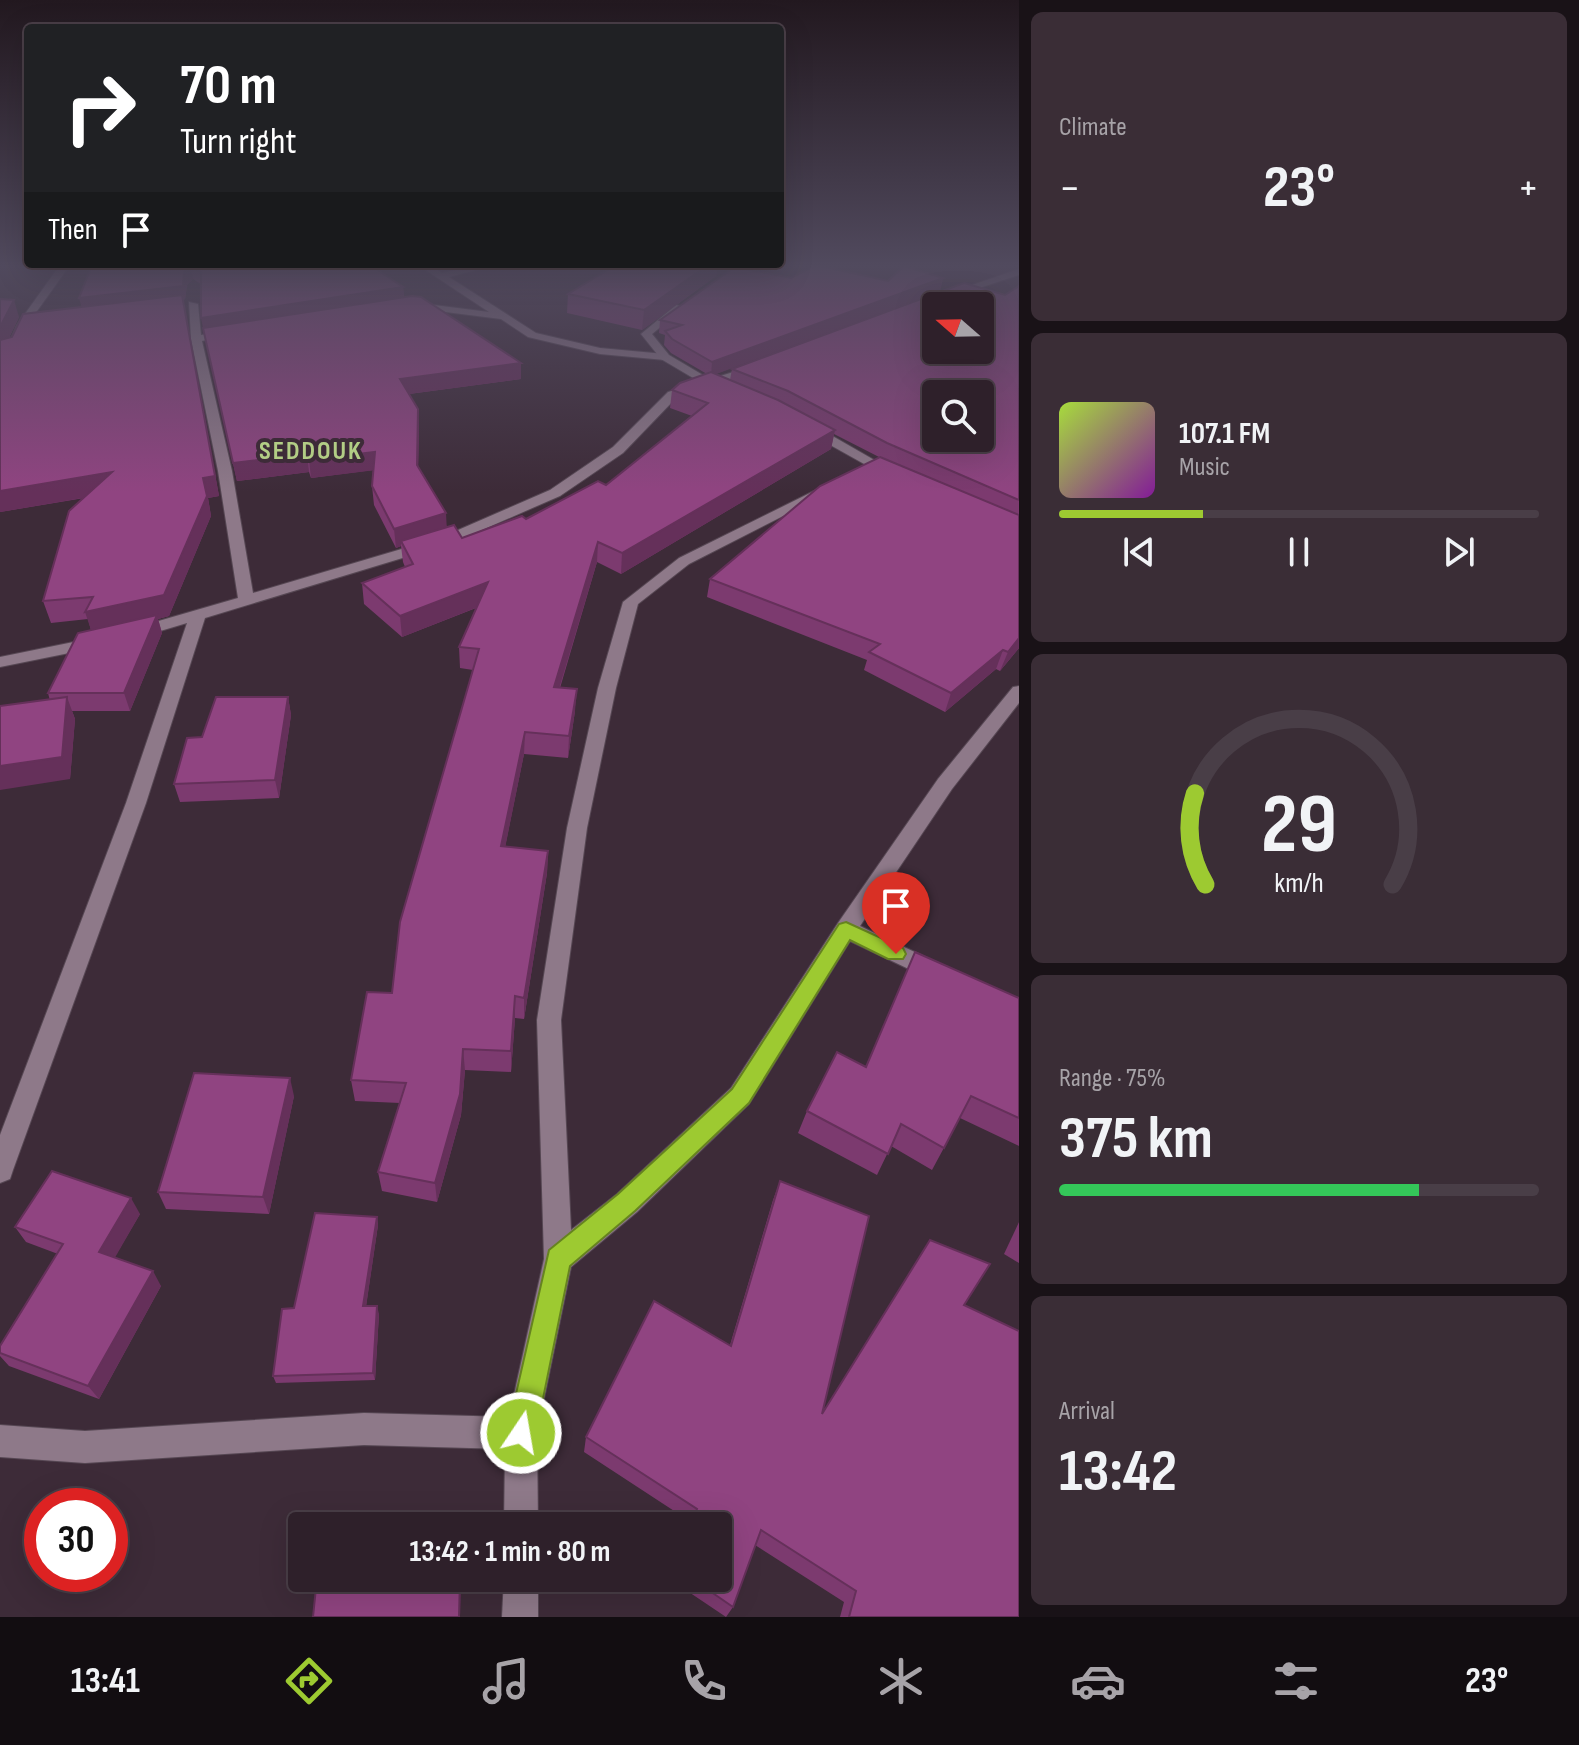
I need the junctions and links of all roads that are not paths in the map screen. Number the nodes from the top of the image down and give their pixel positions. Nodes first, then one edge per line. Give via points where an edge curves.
1 (15, 340) edge
2 (196, 340) edge
3 (555, 340) edge
4 (651, 340) edge
5 (0, 353) edge
6 (665, 357) junction
7 (767, 364) edge
8 (709, 383) junction
9 (737, 395) edge
10 (794, 421) edge
11 (246, 600) junction
12 (197, 618) junction
13 (0, 662) edge
14 (1019, 691) edge
15 (846, 929) junction
16 (953, 982) edge
17 (0, 1170) edge
18 (558, 1259) junction
19 (521, 1433) junction
20 (0, 1441) edge
21 (521, 1512) edge
22 (521, 1592) edge
23 (520, 1617) edge

1 - 5 street via 11,351
2 - 11 street
3 - 6 street
4 - 6 street
6 - 8 street
7 - 8 street
8 - 9 street
8 - 11 street via 672,395 618,450 555,493 447,540
10 - 18 street via 883,468 684,561 631,602 577,828 549,1020
11 - 12 street
12 - 13 street
12 - 17 street via 136,803
14 - 15 street via 945,784
15 - 16 street
15 - 18 street via 740,1096 627,1203
18 - 19 street
19 - 20 street via 364,1429 85,1447
19 - 21 street
22 - 23 street

